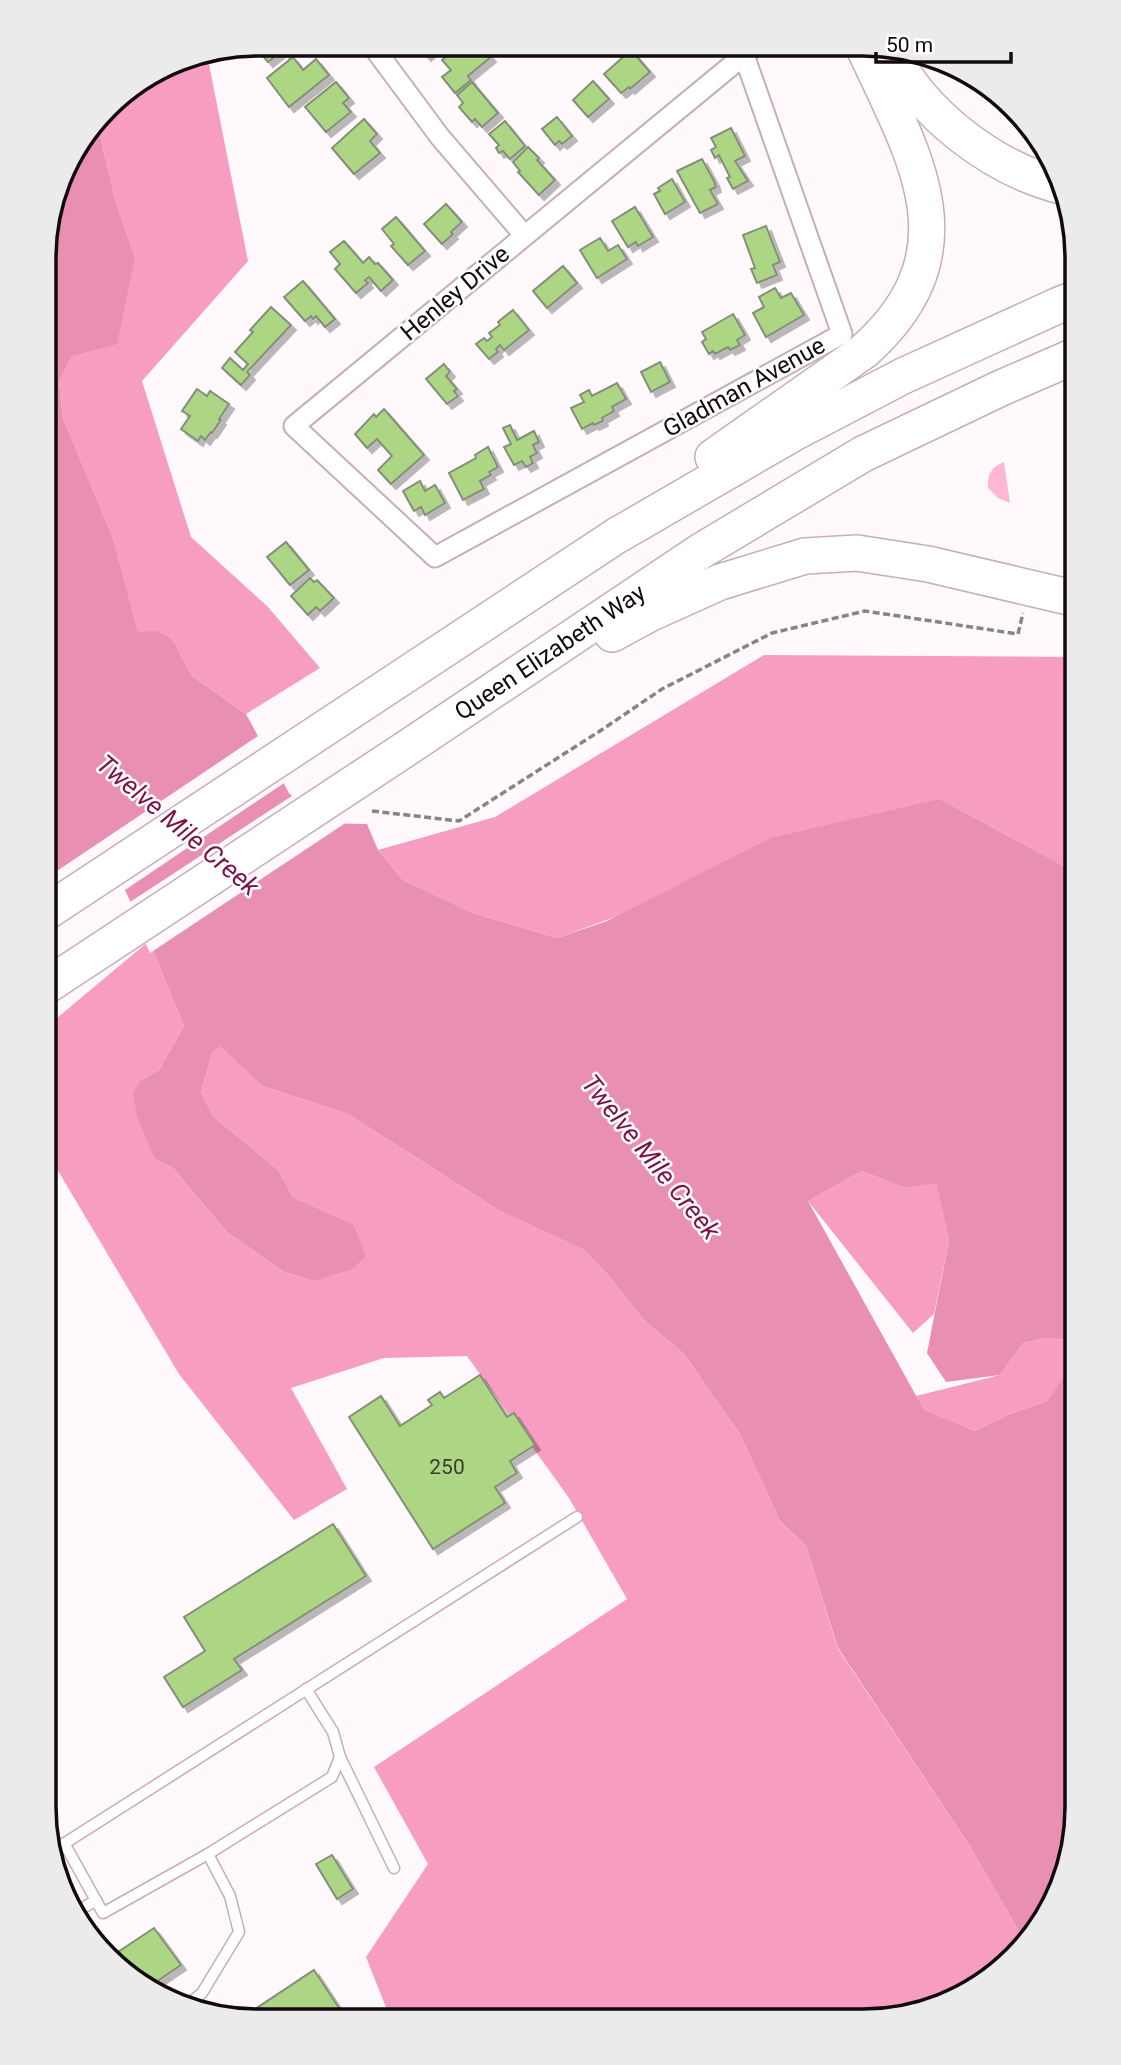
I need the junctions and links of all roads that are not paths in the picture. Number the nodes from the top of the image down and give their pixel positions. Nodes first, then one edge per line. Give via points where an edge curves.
1 (380, 56) edge
2 (743, 56) edge
3 (751, 56) edge
4 (868, 56) edge
5 (896, 59) edge
6 (916, 64) edge
7 (956, 131) junction
8 (1049, 182) edge
9 (524, 235) junction
10 (1065, 302) edge
11 (1065, 360) edge
12 (616, 536) junction
13 (425, 548) joint
14 (1065, 596) edge
15 (407, 748) junction
16 (56, 906) edge
17 (56, 980) edge
18 (577, 1517) dead end
19 (306, 1689) junction
20 (340, 1757) junction
21 (64, 1843) junction
22 (60, 1846) edge
23 (208, 1854) junction
24 (394, 1868) dead end
25 (96, 1900) junction
26 (83, 1908) edge
27 (195, 1999) edge

1 - 9 street via 440,137
2 - 9 street, Henley Drive
3 - 13 street, Gladman Avenue via 842,334 435,557
4 - 12 highway via 920,176 927,211 926,248 918,280 901,312 864,351 734,441
5 - 7 highway via 917,94
6 - 7 highway via 931,99
7 - 8 highway via 1020,172
9 - 13 street, Henley Drive via 295,426
10 - 12 highway via 903,376
11 - 15 highway, Queen Elizabeth Way via 863,454 701,551
12 - 16 highway
14 - 15 highway via 928,564 857,553 804,556 720,582 649,614
15 - 17 highway, Queen Elizabeth Way
18 - 19 lane
19 - 20 lane via 333,1732
19 - 21 lane
20 - 23 lane via 331,1777
20 - 24 lane
21 - 22 lane
21 - 25 lane
23 - 25 lane via 103,1913
23 - 27 lane via 230,1896 239,1932
25 - 26 lane

